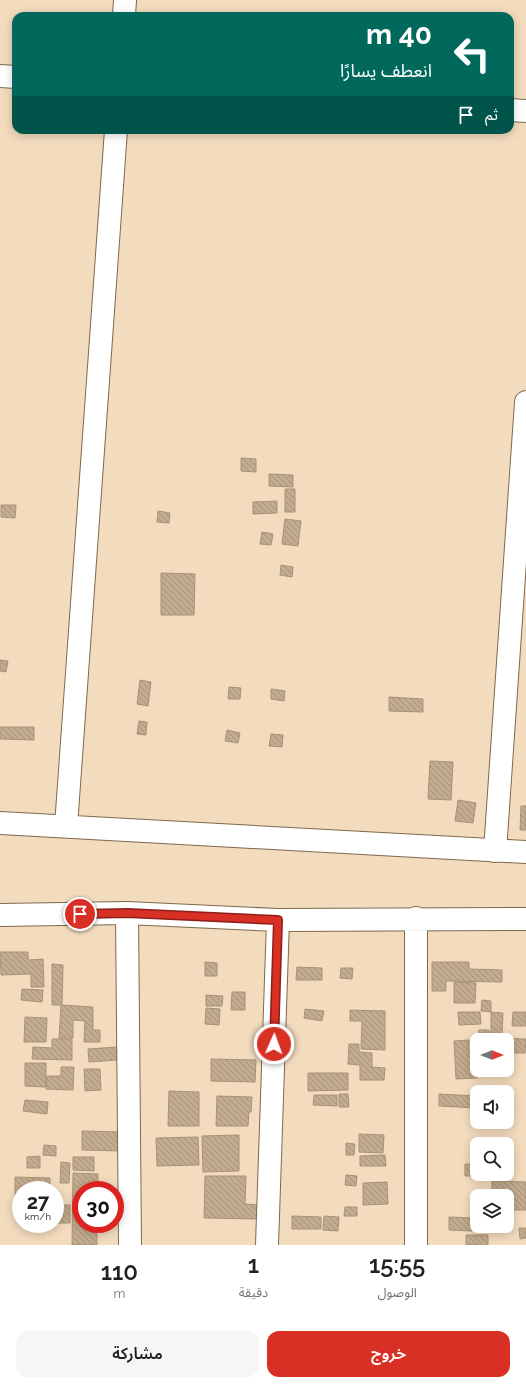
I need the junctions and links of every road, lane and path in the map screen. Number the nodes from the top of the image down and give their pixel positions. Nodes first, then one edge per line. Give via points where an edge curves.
1 (125, 0) edge
2 (124, 12) edge
3 (0, 76) edge
4 (12, 77) edge
5 (514, 110) edge
6 (526, 111) edge
7 (116, 134) edge
8 (526, 402) edge
9 (0, 823) edge
10 (66, 826) junction
11 (495, 851) junction
12 (526, 852) edge
13 (127, 913) junction
14 (0, 915) edge
15 (416, 918) junction
16 (526, 919) edge
17 (278, 920) junction
18 (130, 1245) edge
19 (268, 1245) edge
20 (416, 1245) edge

1 - 2 street
3 - 4 street
5 - 6 street
7 - 10 street
8 - 11 street
9 - 10 street
10 - 11 street
11 - 12 street
13 - 14 street
13 - 17 street
13 - 18 street
15 - 16 street
15 - 17 street
15 - 20 street
17 - 19 street

